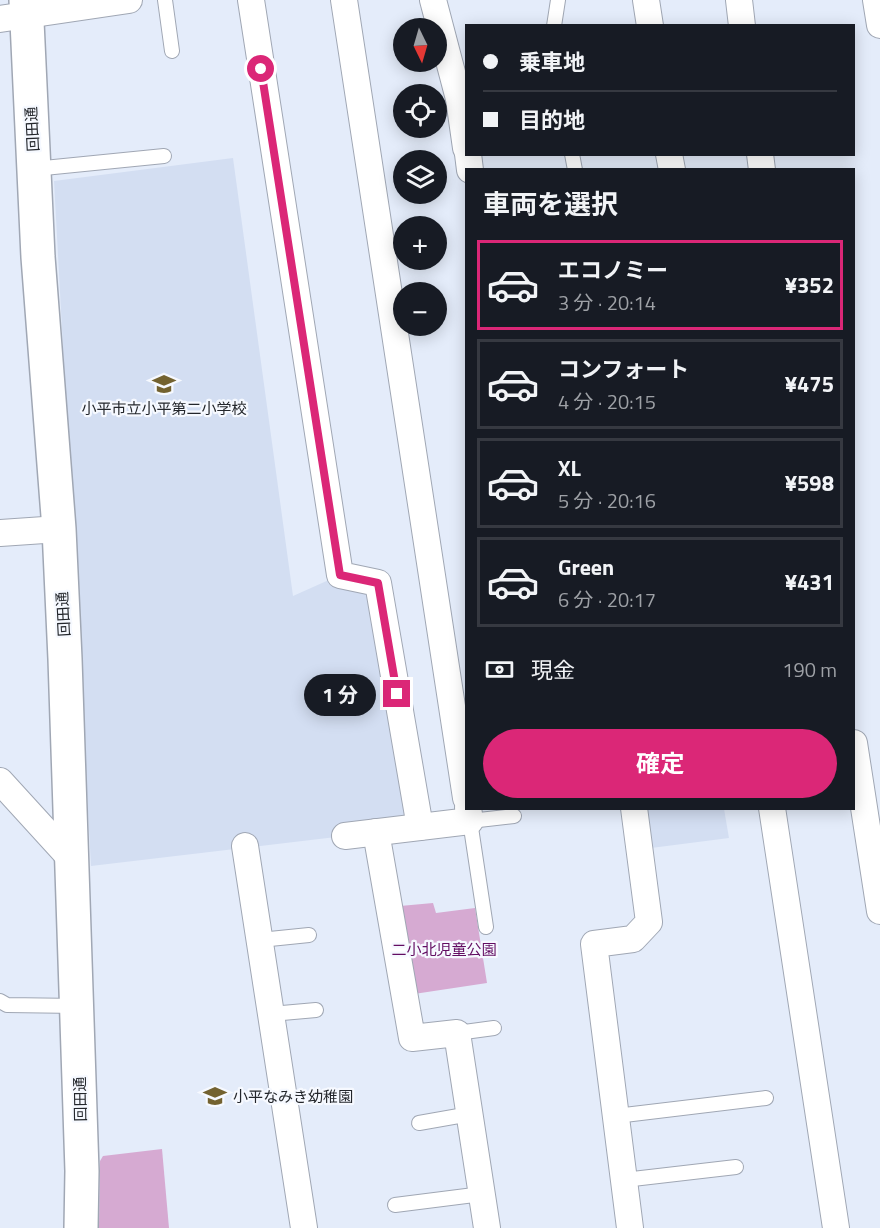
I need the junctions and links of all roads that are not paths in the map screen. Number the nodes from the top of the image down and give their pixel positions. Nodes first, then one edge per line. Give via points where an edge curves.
1 (129, 0) edge
2 (165, 0) edge
3 (251, 0) edge
4 (344, 0) edge
5 (433, 0) edge
6 (558, 0) edge
7 (646, 0) edge
8 (739, 0) edge
9 (18, 12) edge
10 (554, 24) edge
11 (650, 24) edge
12 (742, 24) edge
13 (172, 51) dead end
14 (465, 141) edge
15 (164, 156) dead end
16 (34, 169) junction
17 (58, 529) junction
18 (0, 533) edge
19 (855, 749) edge
20 (0, 781) edge
21 (465, 791) edge
22 (465, 810) edge
23 (468, 810) edge
24 (475, 810) edge
25 (634, 810) edge
26 (772, 810) edge
27 (514, 816) dead end
28 (420, 827) junction
29 (376, 832) junction
30 (345, 836) dead end
31 (245, 846) dead end
32 (74, 861) junction
33 (880, 911) edge
34 (486, 927) dead end
35 (309, 935) dead end
36 (260, 940) junction
37 (0, 1001) edge
38 (78, 1006) junction
39 (316, 1010) dead end
40 (271, 1014) junction
41 (494, 1028) dead end
42 (457, 1033) junction
43 (766, 1098) dead end
44 (470, 1114) junction
45 (616, 1116) junction
46 (419, 1124) dead end
47 (736, 1167) dead end
48 (624, 1180) junction
49 (482, 1194) junction
50 (395, 1204) dead end
51 (81, 1228) edge
52 (304, 1228) edge
53 (487, 1228) edge
54 (630, 1228) edge
55 (836, 1228) edge

1 - 9 street
2 - 13 lane
3 - 28 street via 340,575 378,583
4 - 21 street via 341,47
5 - 14 street via 459,99
6 - 10 lane
7 - 11 street
8 - 12 street
9 - 16 street, 回田通
15 - 16 lane
16 - 17 street, 回田通
17 - 18 street
17 - 32 street, 回田通
19 - 33 street
20 - 32 street
22 - 28 street
23 - 34 lane
24 - 27 lane
25 - 45 street via 649,922 633,939 594,944
26 - 55 street
28 - 29 street
29 - 30 street
29 - 42 street via 412,1038
31 - 36 street
32 - 38 street, 回田通
35 - 36 lane
36 - 40 street
37 - 38 lane via 7,1005
38 - 51 street, 回田通
39 - 40 lane
40 - 52 street
41 - 42 lane
42 - 44 street
43 - 45 lane
44 - 46 lane
44 - 49 street
45 - 48 street
47 - 48 lane
48 - 54 street
49 - 50 lane
49 - 53 street

